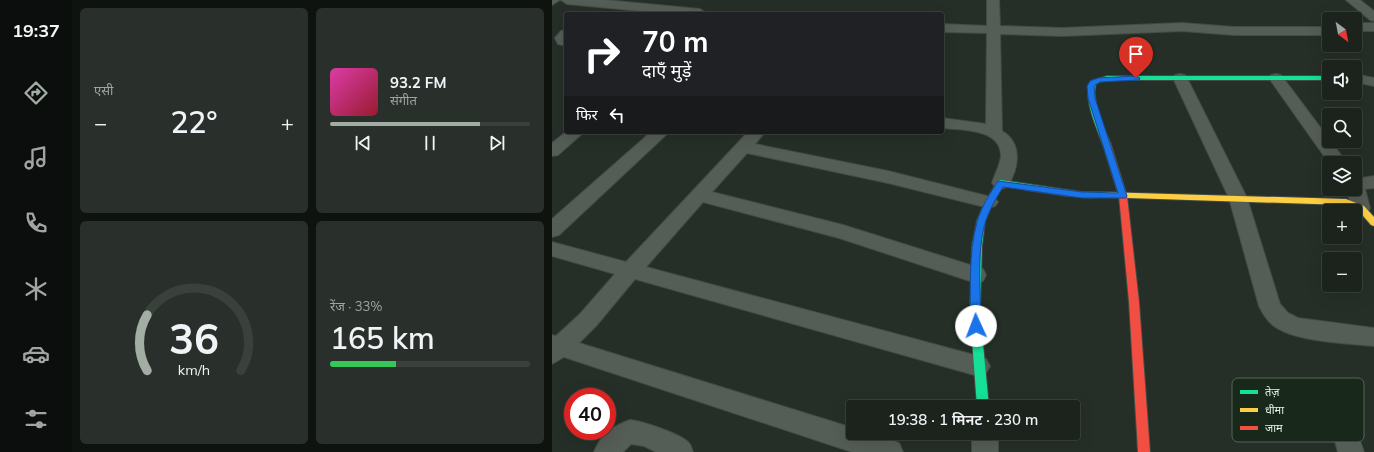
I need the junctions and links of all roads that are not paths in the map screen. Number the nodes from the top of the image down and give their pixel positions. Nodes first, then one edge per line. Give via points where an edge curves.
1 (567, 0) edge
2 (993, 0) edge
3 (606, 4) junction
4 (1363, 5) edge
5 (702, 10) edge
6 (596, 12) edge
7 (1374, 17) edge
8 (1362, 27) edge
9 (1374, 27) edge
10 (944, 28) edge
11 (992, 30) junction
12 (1322, 31) edge
13 (1180, 78) junction
14 (1276, 78) junction
15 (1322, 78) edge
16 (1362, 79) edge
17 (1374, 82) edge
18 (944, 123) edge
19 (994, 132) junction
20 (573, 134) edge
21 (659, 134) edge
22 (755, 134) edge
23 (744, 147) junction
24 (552, 150) edge
25 (1333, 156) edge
26 (1362, 182) edge
27 (1374, 182) edge
28 (1001, 183) junction
29 (700, 195) junction
30 (1123, 196) junction
31 (1238, 198) junction
32 (989, 202) junction
33 (1351, 204) edge
34 (1362, 209) edge
35 (1374, 223) edge
36 (552, 230) edge
37 (552, 249) edge
38 (630, 271) junction
39 (976, 275) junction
40 (1374, 337) edge
41 (555, 348) edge
42 (978, 366) junction
43 (982, 400) edge
44 (985, 440) edge
45 (607, 452) edge
46 (680, 452) edge
47 (890, 452) edge
48 (985, 452) edge
49 (1144, 452) edge

1 - 3 street
2 - 11 street
3 - 5 street
3 - 6 street
4 - 7 street
8 - 9 street
10 - 11 street
11 - 12 street via 1090,32 1182,27
11 - 19 street
13 - 14 street
13 - 30 street via 1107,78 1093,82 1091,86 1092,98
13 - 31 street
14 - 15 street
14 - 25 street
16 - 17 street
18 - 19 street
19 - 28 street via 1007,144 1010,155
20 - 24 street
21 - 36 street
22 - 23 street
23 - 29 street
23 - 32 street via 888,177
26 - 27 street
28 - 30 street via 1082,195
28 - 32 street
29 - 38 street
29 - 39 street via 843,232
30 - 31 street
30 - 49 street via 1134,302
31 - 33 street
31 - 40 street via 1270,306 1275,314 1296,327
32 - 39 street via 977,246
34 - 35 street
37 - 38 street
38 - 41 street via 610,296
38 - 42 street
39 - 42 street
41 - 47 street
42 - 43 street
44 - 48 street
45 - 46 street via 623,434 638,431

